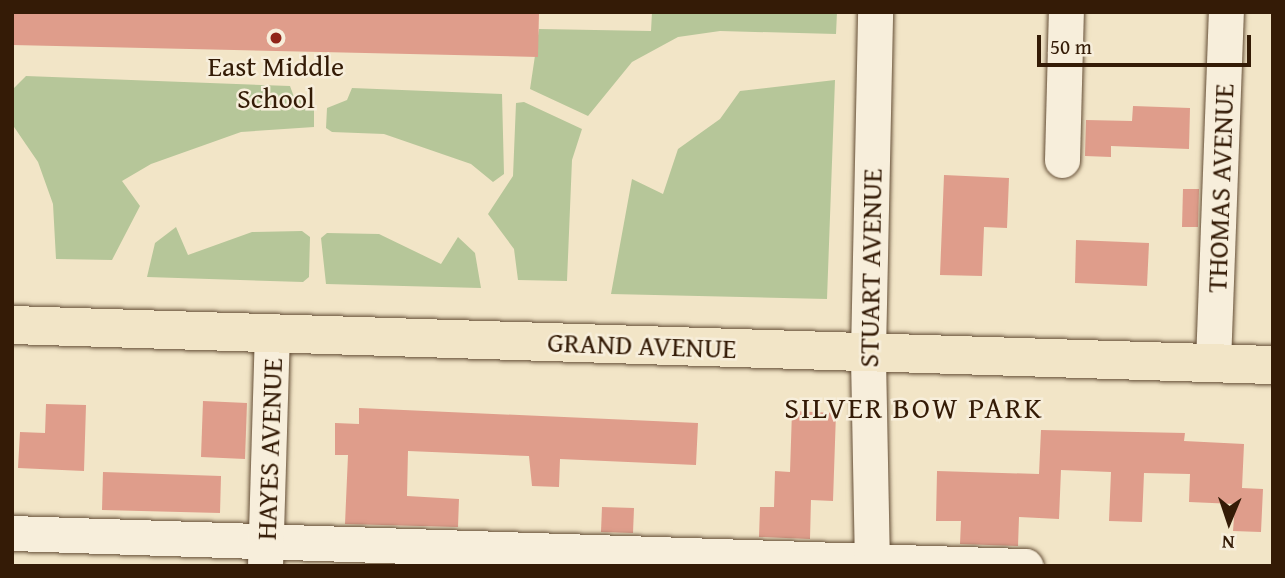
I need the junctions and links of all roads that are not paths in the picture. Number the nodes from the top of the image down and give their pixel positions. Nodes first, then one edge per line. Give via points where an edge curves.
1 (875, 12) edge
2 (1066, 12) edge
3 (1226, 12) edge
4 (1062, 160) dead end
5 (12, 326) edge
6 (272, 332) junction
7 (868, 352) junction
8 (1213, 363) junction
9 (1273, 365) edge
10 (12, 533) edge
11 (266, 553) edge
12 (872, 564) edge
13 (1025, 566) edge

1 - 7 street, STUART AVENUE
2 - 4 street
3 - 8 street, THOMAS AVENUE
5 - 6 main road, GRAND AVENUE
6 - 7 main road, GRAND AVENUE
6 - 11 street, HAYES AVENUE
7 - 8 main road, GRAND AVENUE
7 - 12 street, STUART AVENUE
8 - 9 main road, GRAND AVENUE
10 - 11 street
11 - 12 street
12 - 13 street

